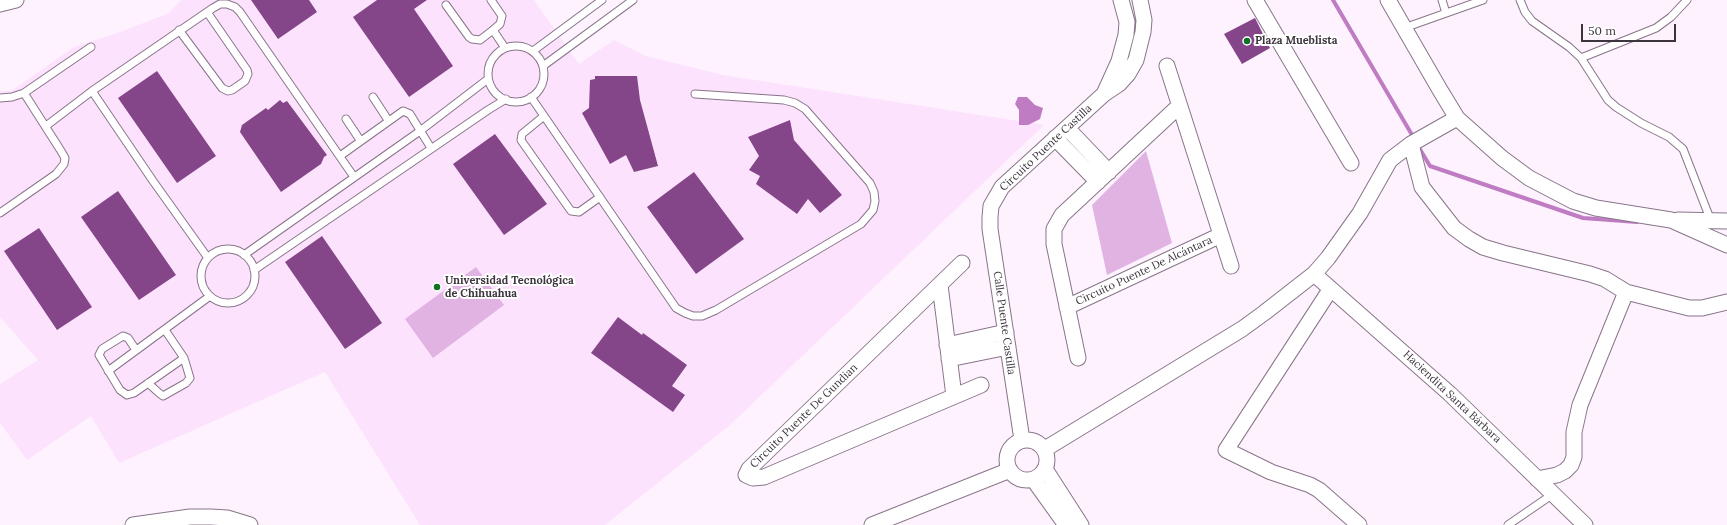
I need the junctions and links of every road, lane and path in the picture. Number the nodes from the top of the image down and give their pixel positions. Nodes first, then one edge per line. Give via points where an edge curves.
1 (16, 0) edge
2 (491, 0) edge
3 (602, 0) edge
4 (633, 0) edge
5 (1121, 0) edge
6 (1140, 0) edge
7 (1255, 0) edge
8 (1388, 0) edge
9 (1442, 0) edge
10 (1483, 0) edge
11 (1520, 0) edge
12 (1687, 0) edge
13 (0, 4) edge
14 (446, 6) dead end
15 (207, 12) junction
16 (1446, 13) junction
17 (1404, 28) junction
18 (179, 30) junction
19 (494, 30) junction
20 (91, 47) dead end
21 (505, 48) junction
22 (533, 51) junction
23 (1581, 58) junction
24 (543, 66) junction
25 (1167, 66) dead end
26 (488, 79) junction
27 (92, 91) junction
28 (24, 93) junction
29 (695, 94) dead end
30 (1104, 94) junction
31 (373, 97) dead end
32 (531, 97) junction
33 (0, 98) edge
34 (506, 99) junction
35 (1179, 106) junction
36 (544, 116) junction
37 (1458, 118) junction
38 (346, 119) dead end
39 (388, 120) junction
40 (46, 126) junction
41 (1067, 128) junction
42 (420, 131) junction
43 (1055, 138) junction
44 (360, 140) junction
45 (1411, 144) junction
46 (431, 148) junction
47 (340, 156) junction
48 (1351, 163) dead end
49 (354, 177) junction
50 (1104, 177) junction
51 (600, 197) junction
52 (991, 206) joint
53 (0, 213) edge
54 (1671, 220) junction
55 (1711, 221) junction
56 (1727, 221) edge
57 (1221, 235) junction
58 (1727, 245) edge
59 (244, 255) junction
60 (208, 258) junction
61 (962, 263) dead end
62 (1231, 266) dead end
63 (254, 270) junction
64 (1314, 274) junction
65 (940, 285) junction
66 (1330, 290) junction
67 (1626, 292) junction
68 (210, 296) junction
69 (1727, 302) edge
70 (1067, 307) junction
71 (165, 330) junction
72 (1006, 332) junction
73 (1008, 347) junction
74 (136, 350) junction
75 (948, 352) junction
76 (184, 358) junction
77 (1078, 358) dead end
78 (108, 371) junction
79 (148, 383) junction
80 (981, 385) dead end
81 (954, 396) junction
82 (1022, 440) junction
83 (1045, 449) junction
84 (1045, 469) junction
85 (1010, 470) junction
86 (1033, 479) junction
87 (1537, 479) junction
88 (1553, 494) junction
89 (133, 525) edge
90 (250, 525) edge
91 (872, 525) edge
92 (1066, 525) edge
93 (1081, 525) edge
94 (1359, 525) edge
95 (1508, 525) edge
96 (1585, 525) edge

1 - 13 street
2 - 19 lane via 502,16 500,24
3 - 22 lane
4 - 24 lane
5 - 30 street, Circuito Puente Castilla via 1127,22 1126,35 1119,61
6 - 30 street, Circuito Puente Castilla via 1144,32 1136,60 1119,84
7 - 48 street
8 - 17 street
9 - 16 lane
10 - 16 lane
11 - 23 lane via 1532,20 1569,46
12 - 23 lane via 1656,28
14 - 19 lane via 472,39 480,40
15 - 18 lane
15 - 18 lane via 247,70 245,82 232,90 222,88
15 - 47 lane via 220,4 235,7 240,12
16 - 17 lane
17 - 37 street
18 - 27 lane
19 - 21 lane
20 - 28 lane
21 - 22 lane via 524,47
21 - 26 lane via 491,60
22 - 24 lane
23 - 55 lane via 1608,100 1683,148
24 - 32 lane via 542,83
25 - 35 street, Circuito Puente De Alcántara
26 - 34 lane via 495,92
26 - 42 lane
27 - 40 lane
27 - 60 lane
28 - 33 lane
28 - 40 lane
29 - 51 lane via 784,100 805,109 870,183 874,192 873,210 861,224 716,310 702,316 693,316 676,308
30 - 41 street, Circuito Puente Castilla
31 - 39 lane
32 - 34 lane via 519,101
32 - 36 lane
34 - 46 lane
35 - 50 street, Circuito Puente De Alcántara
35 - 57 street, Circuito Puente De Alcántara
36 - 51 lane
36 - 51 lane via 522,134 521,140 571,211 579,212
37 - 45 street
37 - 54 street via 1502,158 1554,192 1596,208
38 - 44 lane
39 - 42 lane via 405,111 410,114
39 - 44 lane
40 - 53 lane via 65,158 61,170
41 - 43 street, Circuito Puente Castilla
41 - 50 street
42 - 46 lane
42 - 49 lane
43 - 50 street
43 - 52 street, Circuito Puente Castilla via 1002,187
44 - 47 lane
45 - 64 street via 1390,160 1360,213
45 - 67 street via 1422,187 1454,228 1469,239 1483,247 1503,253 1605,279
46 - 63 lane
47 - 49 lane
49 - 59 lane
50 - 70 street, Circuito Puente De Alcántara via 1062,215 1054,229 1054,244
52 - 72 street, Calle Puente Castilla via 990,229
54 - 55 street
54 - 58 street
55 - 56 street
57 - 62 street, Circuito Puente De Alcántara
57 - 70 street, Circuito Puente De Alcántara
59 - 60 lane via 237,251 221,249
59 - 63 lane
60 - 68 lane via 203,264 201,277 204,289
61 - 65 street, Circuito Puente De Gundian
63 - 68 lane via 253,285 244,297 230,302 216,300
64 - 66 street, Haciendita Santa Bárbara
64 - 83 street via 1242,329
65 - 75 street
65 - 81 street, Circuito Puente De Gundian via 749,469 746,475 753,478 764,476
66 - 87 street, Haciendita Santa Bárbara via 1450,394
66 - 94 street via 1226,450 1271,472 1310,484
67 - 69 street via 1688,308 1702,308
67 - 87 street via 1580,405 1571,465 1557,475
68 - 71 lane
70 - 77 street, Circuito Puente De Alcántara
71 - 74 lane
71 - 76 lane
72 - 73 street, Calle Puente Castilla
72 - 75 street
73 - 75 street
73 - 82 street, Calle Puente Castilla
74 - 78 lane
74 - 78 lane via 128,338 123,336 102,349 100,358
75 - 81 street
76 - 79 lane
76 - 79 lane via 190,378 186,383 164,396
78 - 79 lane via 126,395 134,393
80 - 81 street, Circuito Puente De Gundian
82 - 83 street via 1032,440
82 - 85 street via 1010,450 1007,460
83 - 84 street via 1048,459
84 - 86 street
84 - 93 street
85 - 86 street via 1023,479
85 - 91 street
86 - 92 street
87 - 88 street, Haciendita Santa Bárbara
88 - 95 lane
88 - 96 street, Haciendita Santa Bárbara
89 - 90 street via 204,517 227,518

